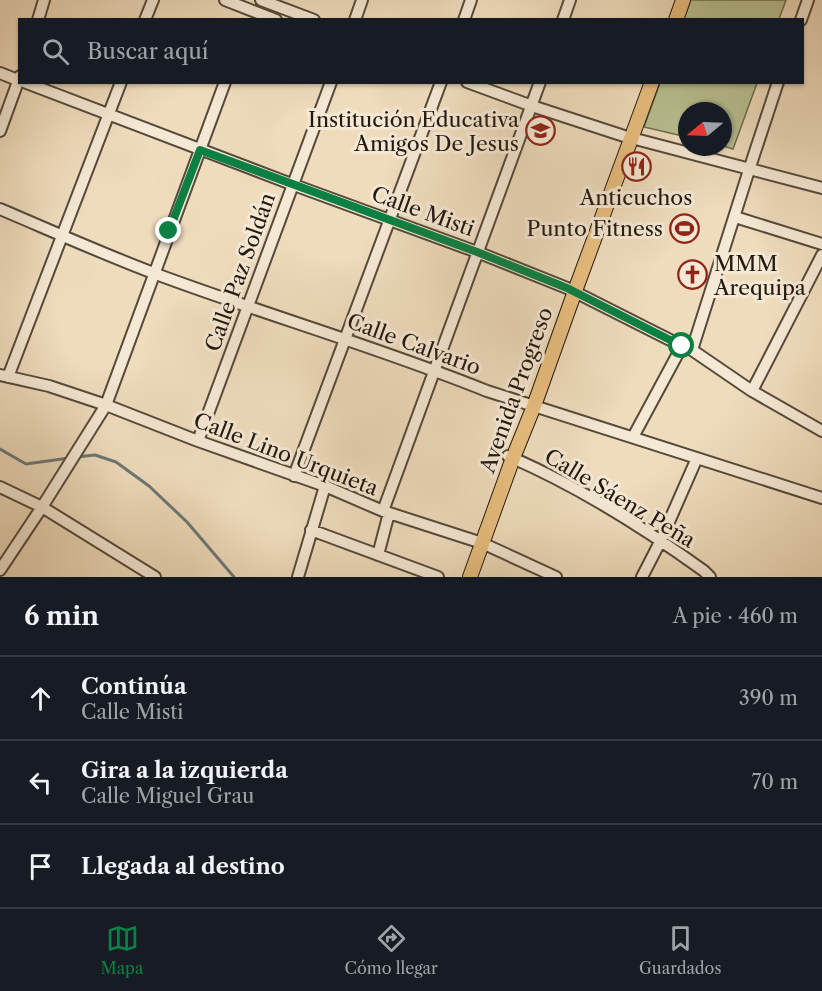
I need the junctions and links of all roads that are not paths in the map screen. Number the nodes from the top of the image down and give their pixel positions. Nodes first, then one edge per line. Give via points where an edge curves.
1 (44, 0) edge
2 (153, 0) edge
3 (225, 0) edge
4 (261, 0) edge
5 (362, 0) edge
6 (471, 0) edge
7 (570, 0) edge
8 (673, 0) edge
9 (683, 0) edge
10 (808, 0) edge
11 (252, 10) edge
12 (39, 18) edge
13 (146, 18) edge
14 (271, 18) edge
15 (309, 18) edge
16 (356, 18) edge
17 (465, 18) edge
18 (564, 18) edge
19 (667, 18) edge
20 (677, 18) edge
21 (802, 18) edge
22 (0, 73) edge
23 (18, 79) edge
24 (18, 84) edge
25 (30, 84) edge
26 (120, 84) edge
27 (224, 84) edge
28 (330, 84) edge
29 (440, 84) edge
30 (472, 84) edge
31 (539, 84) edge
32 (643, 84) edge
33 (651, 84) edge
34 (777, 84) edge
35 (532, 106) junction
36 (108, 115) junction
37 (0, 130) edge
38 (628, 137) junction
39 (200, 150) junction
40 (749, 170) junction
41 (294, 185) junction
42 (822, 188) edge
43 (0, 210) edge
44 (735, 217) junction
45 (389, 220) junction
46 (63, 236) junction
47 (822, 244) edge
48 (477, 252) junction
49 (822, 255) edge
50 (154, 274) junction
51 (571, 290) junction
52 (248, 307) junction
53 (345, 340) junction
54 (687, 348) junction
55 (435, 370) junction
56 (4, 376) edge
57 (752, 391) junction
58 (106, 405) junction
59 (531, 405) junction
60 (822, 431) edge
61 (633, 437) junction
62 (198, 441) junction
63 (510, 457) junction
64 (697, 458) junction
65 (294, 476) junction
66 (324, 486) junction
67 (0, 487) edge
68 (822, 498) edge
69 (42, 507) junction
70 (386, 512) junction
71 (311, 530) junction
72 (661, 540) junction
73 (480, 542) junction
74 (378, 555) junction
75 (0, 570) edge
76 (155, 577) edge
77 (298, 577) edge
78 (438, 577) edge
79 (467, 577) edge
80 (556, 577) edge
81 (642, 577) edge
82 (710, 577) edge

1 - 12 street
2 - 13 street
3 - 11 street
4 - 15 street
5 - 16 street
6 - 17 street
7 - 18 street
8 - 19 main road
9 - 20 main road
10 - 21 street
11 - 14 street
22 - 23 street, Calle Misti
24 - 37 street
25 - 36 street, Calle Misti
26 - 36 street
27 - 39 street
28 - 41 street, Calle Paz Soldán
29 - 45 street
30 - 35 street
31 - 35 street
32 - 38 main road, Avenida Progreso
33 - 38 main road, Avenida Progreso
34 - 40 street
35 - 38 street
35 - 48 street
36 - 39 street, Calle Misti
36 - 46 street
38 - 40 street
38 - 51 main road, Avenida Progreso
39 - 41 street, Calle Misti
39 - 50 street
40 - 42 street
40 - 44 street
41 - 45 street, Calle Misti
41 - 52 street, Calle Paz Soldán
43 - 46 street, Calle Calvario
44 - 47 street
44 - 54 street
45 - 48 street, Calle Misti
45 - 53 street
46 - 50 street, Calle Calvario
46 - 56 street
48 - 51 street, Calle Misti
48 - 55 street
49 - 57 street
50 - 52 street, Calle Calvario
50 - 58 street
51 - 54 street, Calle Misti
51 - 59 main road, Avenida Progreso
52 - 53 street, Calle Calvario
52 - 62 street, Calle Paz Soldán
53 - 55 street, Calle Calvario
53 - 65 street
54 - 57 street, Calle Misti
54 - 61 street
55 - 59 street, Calle Calvario
55 - 70 street
56 - 58 street, Calle Lino Urquieta
57 - 60 street, Calle Misti
58 - 62 street, Calle Lino Urquieta
58 - 69 street
59 - 61 street, Calle Calvario
59 - 63 main road, Avenida Progreso
61 - 64 street, Calle Calvario
62 - 65 street, Calle Lino Urquieta
63 - 72 street, Calle Sáenz Peña via 588,496
63 - 73 main road, Avenida Progreso
64 - 68 street, Calle Calvario
64 - 72 street
65 - 66 street, Calle Lino Urquieta
66 - 70 street, Calle Lino Urquieta
66 - 71 street
67 - 69 street
69 - 75 street
69 - 76 street
70 - 73 street, Calle Lino Urquieta
70 - 74 street
71 - 74 street
71 - 77 street
72 - 81 street
72 - 82 street, Calle Sáenz Peña
73 - 79 main road, Avenida Progreso
73 - 80 street, Calle Lino Urquieta
74 - 78 street

